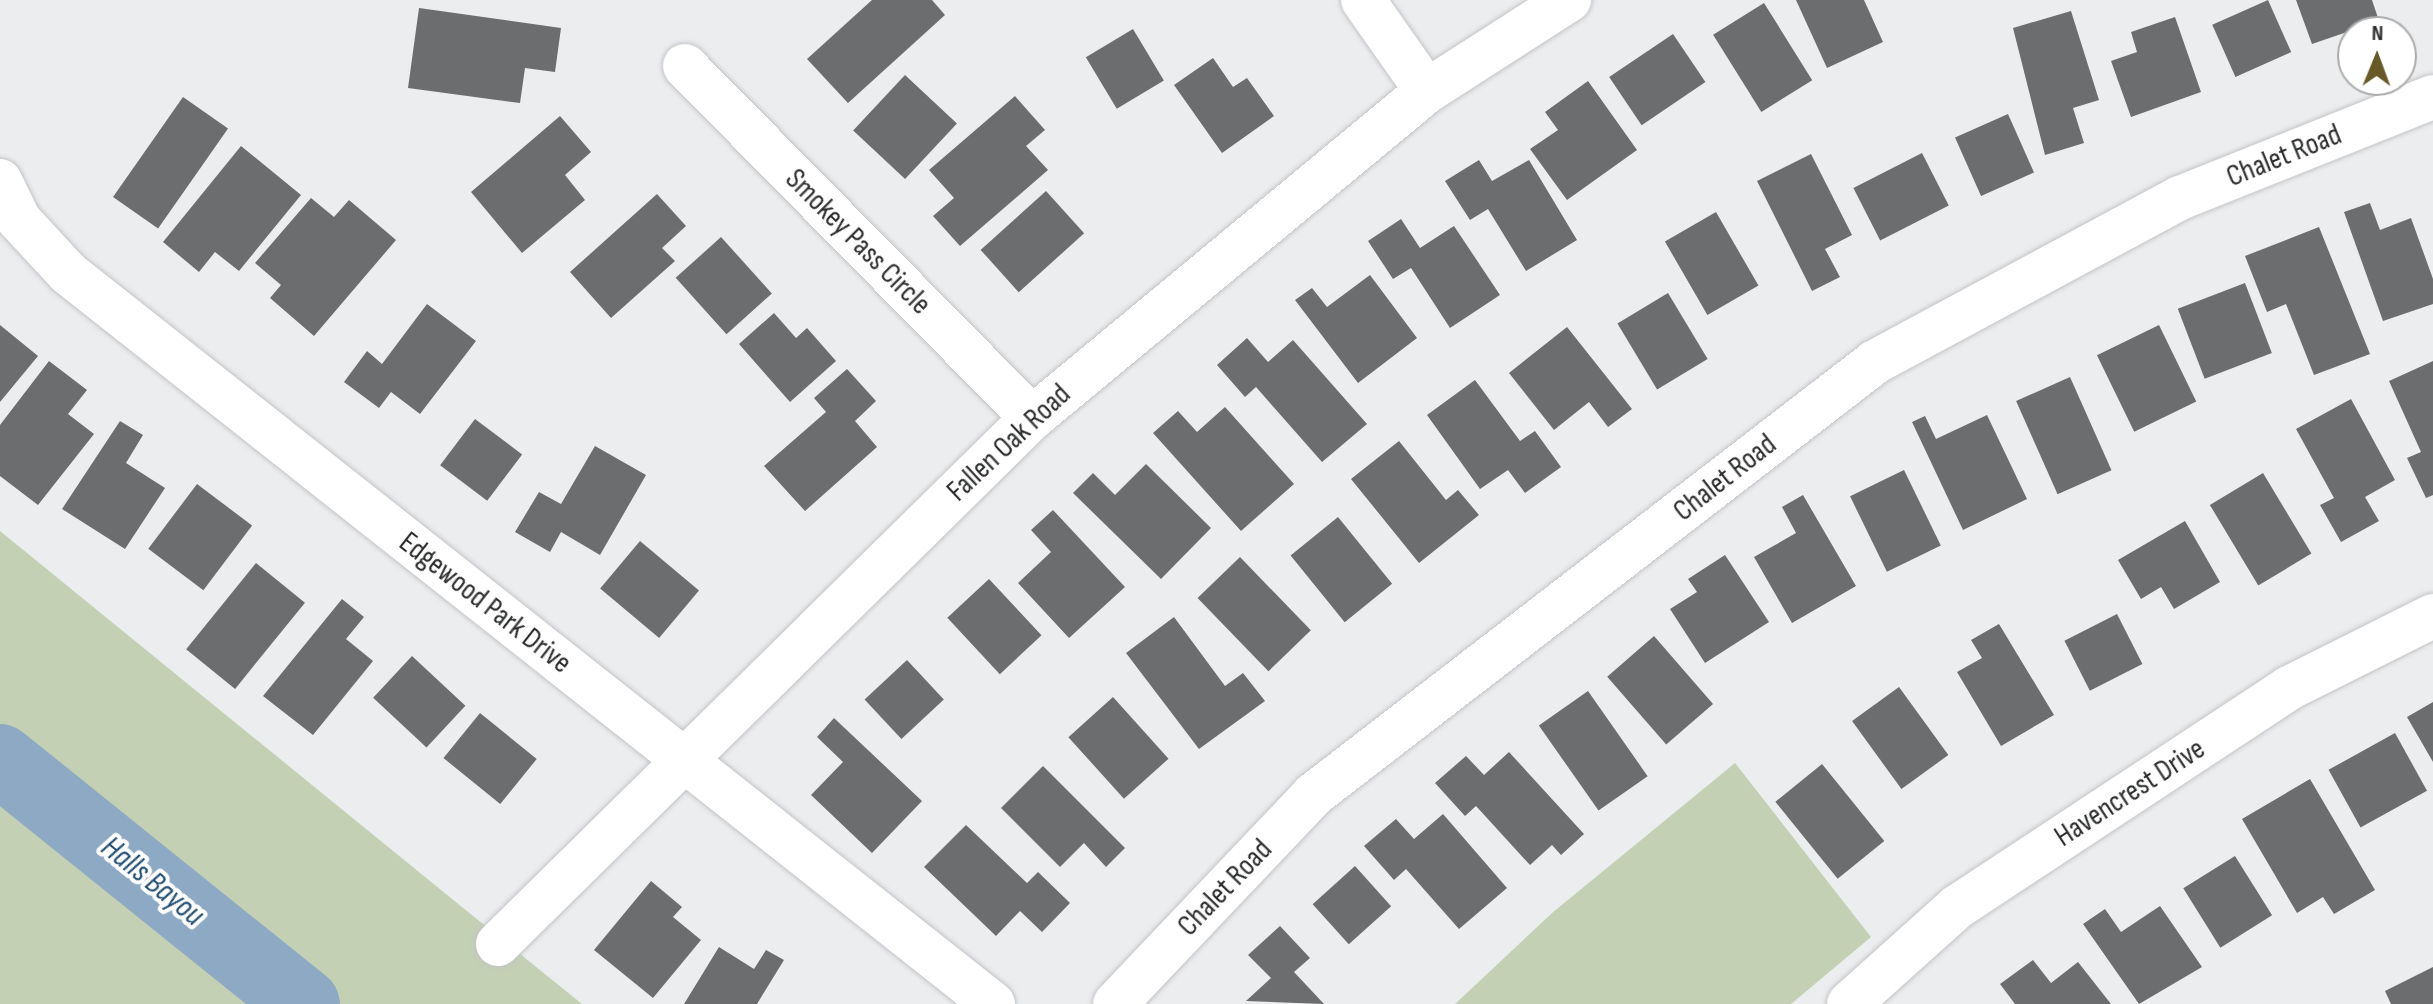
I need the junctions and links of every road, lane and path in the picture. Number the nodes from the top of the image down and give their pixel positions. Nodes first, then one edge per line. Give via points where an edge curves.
1 (1363, 0) edge
2 (1569, 0) edge
3 (685, 66) dead end
4 (1427, 91) junction
5 (2433, 97) edge
6 (0, 181) edge
7 (1032, 418) junction
8 (2433, 616) edge
9 (681, 758) junction
10 (498, 944) dead end
11 (993, 1004) edge
12 (1115, 1004) edge
13 (1849, 1004) edge

1 - 4 street
2 - 4 street, Fallen Oak Road
3 - 7 street, Smokey Pass Circle
4 - 7 street, Fallen Oak Road
5 - 12 street, Chalet Road via 2180,198 1875,362 1313,795
6 - 9 street, Edgewood Park Drive via 19,220 68,273
7 - 9 street, Fallen Oak Road
8 - 13 street, Havencrest Drive via 2289,688 1970,898
9 - 10 street, Fallen Oak Road
9 - 11 street, Edgewood Park Drive

